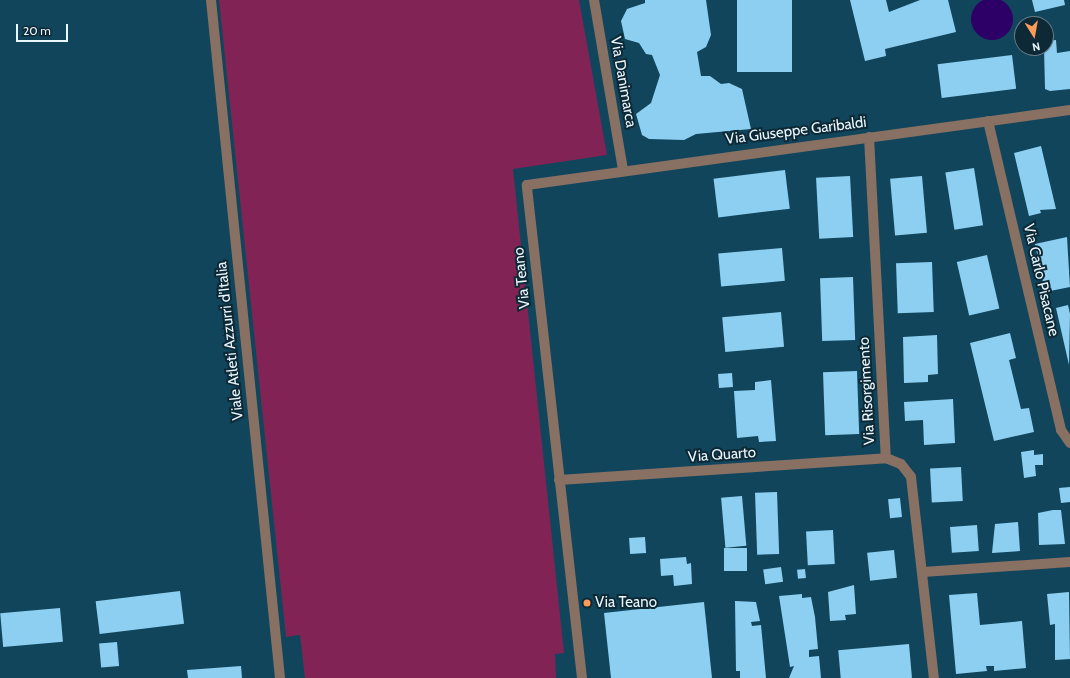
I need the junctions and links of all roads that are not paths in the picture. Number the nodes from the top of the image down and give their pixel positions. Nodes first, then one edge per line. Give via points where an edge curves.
1 (211, 0) edge
2 (594, 0) edge
3 (1070, 110) edge
4 (988, 121) junction
5 (869, 137) junction
6 (623, 169) junction
7 (527, 184) joint
8 (1070, 443) edge
9 (886, 458) junction
10 (559, 480) junction
11 (1070, 562) edge
12 (923, 572) junction
13 (280, 678) edge
14 (582, 678) edge
15 (934, 678) edge

1 - 13 street, Viale Atleti Azzurri d'Italia
2 - 6 street, Via Danimarca
3 - 4 street, Via Giuseppe Garibaldi
4 - 5 street, Via Giuseppe Garibaldi
4 - 8 street, Via Carlo Pisacane via 1061,430
5 - 6 street, Via Giuseppe Garibaldi
5 - 9 street, Via Risorgimento
6 - 7 street, Via Giuseppe Garibaldi
7 - 10 street, Via Teano
9 - 10 street, Via Quarto
9 - 12 street, Via Risorgimento via 901,464 911,477
10 - 14 street, Via Teano
11 - 12 street
12 - 15 street, Via Risorgimento

